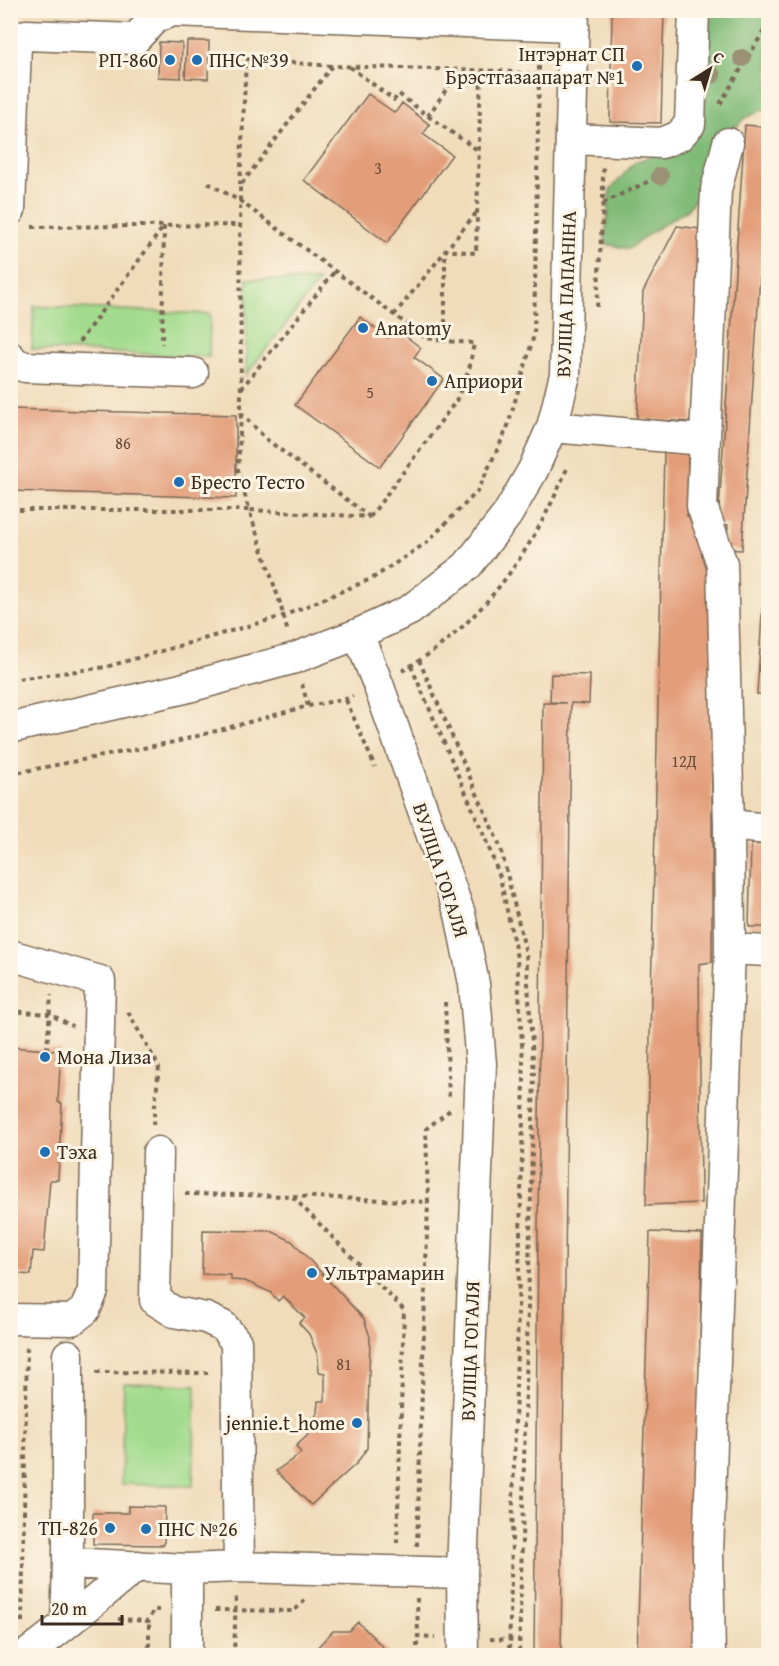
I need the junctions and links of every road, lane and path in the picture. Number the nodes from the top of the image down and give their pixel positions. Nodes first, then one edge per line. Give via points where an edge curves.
1 (694, 10) edge
2 (574, 18) edge
3 (332, 66) junction
4 (348, 66) junction
5 (460, 70) junction
6 (481, 71) junction
7 (540, 75) dead end
8 (428, 116) junction
9 (572, 139) junction
10 (603, 141) junction
11 (728, 143) dead end
12 (479, 151) junction
13 (207, 183) dead end
14 (240, 186) junction
15 (240, 201) junction
16 (477, 212) junction
17 (16, 218) edge
18 (240, 225) junction
19 (164, 226) junction
20 (445, 250) junction
21 (335, 271) junction
22 (597, 308) dead end
23 (394, 315) junction
24 (534, 335) dead end
25 (445, 341) junction
26 (10, 357) edge
27 (60, 369) junction
28 (162, 372) junction
29 (193, 373) dead end
30 (241, 390) junction
31 (242, 413) junction
32 (552, 427) junction
33 (583, 430) junction
34 (704, 440) junction
35 (10, 510) edge
36 (249, 510) junction
37 (370, 517) junction
38 (283, 616) junction
39 (358, 634) junction
40 (419, 660) junction
41 (10, 680) edge
42 (378, 684) junction
43 (346, 699) junction
44 (10, 728) edge
45 (10, 774) edge
46 (379, 777) dead end
47 (729, 825) junction
48 (768, 829) edge
49 (730, 949) junction
50 (768, 951) edge
51 (10, 955) edge
52 (54, 968) junction
53 (106, 983) junction
54 (445, 998) dead end
55 (10, 1011) edge
56 (49, 1014) junction
57 (99, 1039) junction
58 (47, 1050) dead end
59 (158, 1152) joint
60 (157, 1189) junction
61 (292, 1196) junction
62 (428, 1202) junction
63 (15, 1331) edge
64 (77, 1363) joint
65 (236, 1374) junction
66 (68, 1563) junction
67 (136, 1566) junction
68 (239, 1568) junction
69 (188, 1569) junction
70 (462, 1573) junction
71 (409, 1585) junction
72 (312, 1593) dead end
73 (187, 1610) junction
74 (235, 1611) junction
75 (115, 1619) dead end
76 (149, 1621) junction
77 (66, 1624) junction
78 (418, 1636) dead end
79 (24, 1644) edge
80 (149, 1656) edge
81 (187, 1656) edge
82 (234, 1656) edge
83 (463, 1656) edge
84 (519, 1656) edge
85 (710, 1656) edge

1 - 10 street via 690,124 679,136 662,143
2 - 9 street, ВУЛІЦА ПАПАНІНА
2 - 17 street via 172,11 155,18 135,39 20,37 16,44
3 - 4 path
3 - 14 path
3 - 14 path via 246,59
4 - 5 path
4 - 8 path via 394,100 399,94
5 - 6 path
5 - 8 path
6 - 7 path
6 - 12 path
8 - 12 path
9 - 10 street
9 - 32 street, ВУЛІЦА ПАПАНІНА via 566,375
10 - 22 path
11 - 34 street via 716,190
12 - 16 path
13 - 15 path
14 - 15 path
15 - 18 path
15 - 21 path
16 - 20 path
16 - 20 path via 476,253
17 - 19 path
18 - 19 path
18 - 30 path
19 - 27 path
19 - 28 path
20 - 23 path
20 - 25 path
21 - 23 path
21 - 30 path
23 - 25 path via 424,337
24 - 38 path via 507,429 477,492 426,543 373,578
25 - 37 path via 474,343 469,370 456,401
26 - 27 street via 25,367
27 - 28 street
28 - 29 street
30 - 31 path
31 - 36 path via 238,470
31 - 37 path via 266,439
32 - 33 street
32 - 39 street, ВУЛІЦА ПАПАНІНА via 507,515 466,566 410,610
33 - 34 street
33 - 40 path via 527,550 471,620
34 - 47 street via 702,506 722,564
35 - 36 path
36 - 37 path
36 - 38 path
38 - 41 path via 106,667
39 - 42 street, ВУЛІЦА ГОГАЛЯ
39 - 44 street via 295,658 192,686
40 - 42 path
40 - 84 path via 501,849 526,953 534,1075
42 - 43 path
42 - 70 street, ВУЛІЦА ГОГАЛЯ via 460,914 474,984 480,1064
43 - 45 path via 179,741
43 - 46 path
47 - 48 street
47 - 49 street
49 - 50 street
49 - 85 street via 708,1553
51 - 52 street
52 - 53 street
52 - 56 path
53 - 57 street
53 - 59 path via 159,1068 152,1137
54 - 62 path via 450,1111 426,1129
55 - 56 path
56 - 57 path
56 - 58 path
57 - 63 street via 93,1291 85,1310 72,1320
59 - 60 street
60 - 61 path via 184,1194
60 - 65 street via 155,1300 174,1312 206,1318 223,1326 236,1342
61 - 62 path
61 - 71 path via 404,1310
62 - 71 path
63 - 79 path via 27,1342
64 - 65 path
64 - 66 street
65 - 68 street
66 - 67 street
66 - 77 street
67 - 69 street
67 - 77 street
68 - 69 street
68 - 71 street
68 - 74 path
69 - 73 street
70 - 71 street
70 - 83 street, ВУЛІЦА ГОГАЛЯ
71 - 78 path
72 - 74 path via 294,1611
73 - 74 path
73 - 76 path via 153,1610
73 - 81 street
74 - 82 path
75 - 76 path
76 - 80 path
77 - 79 street

